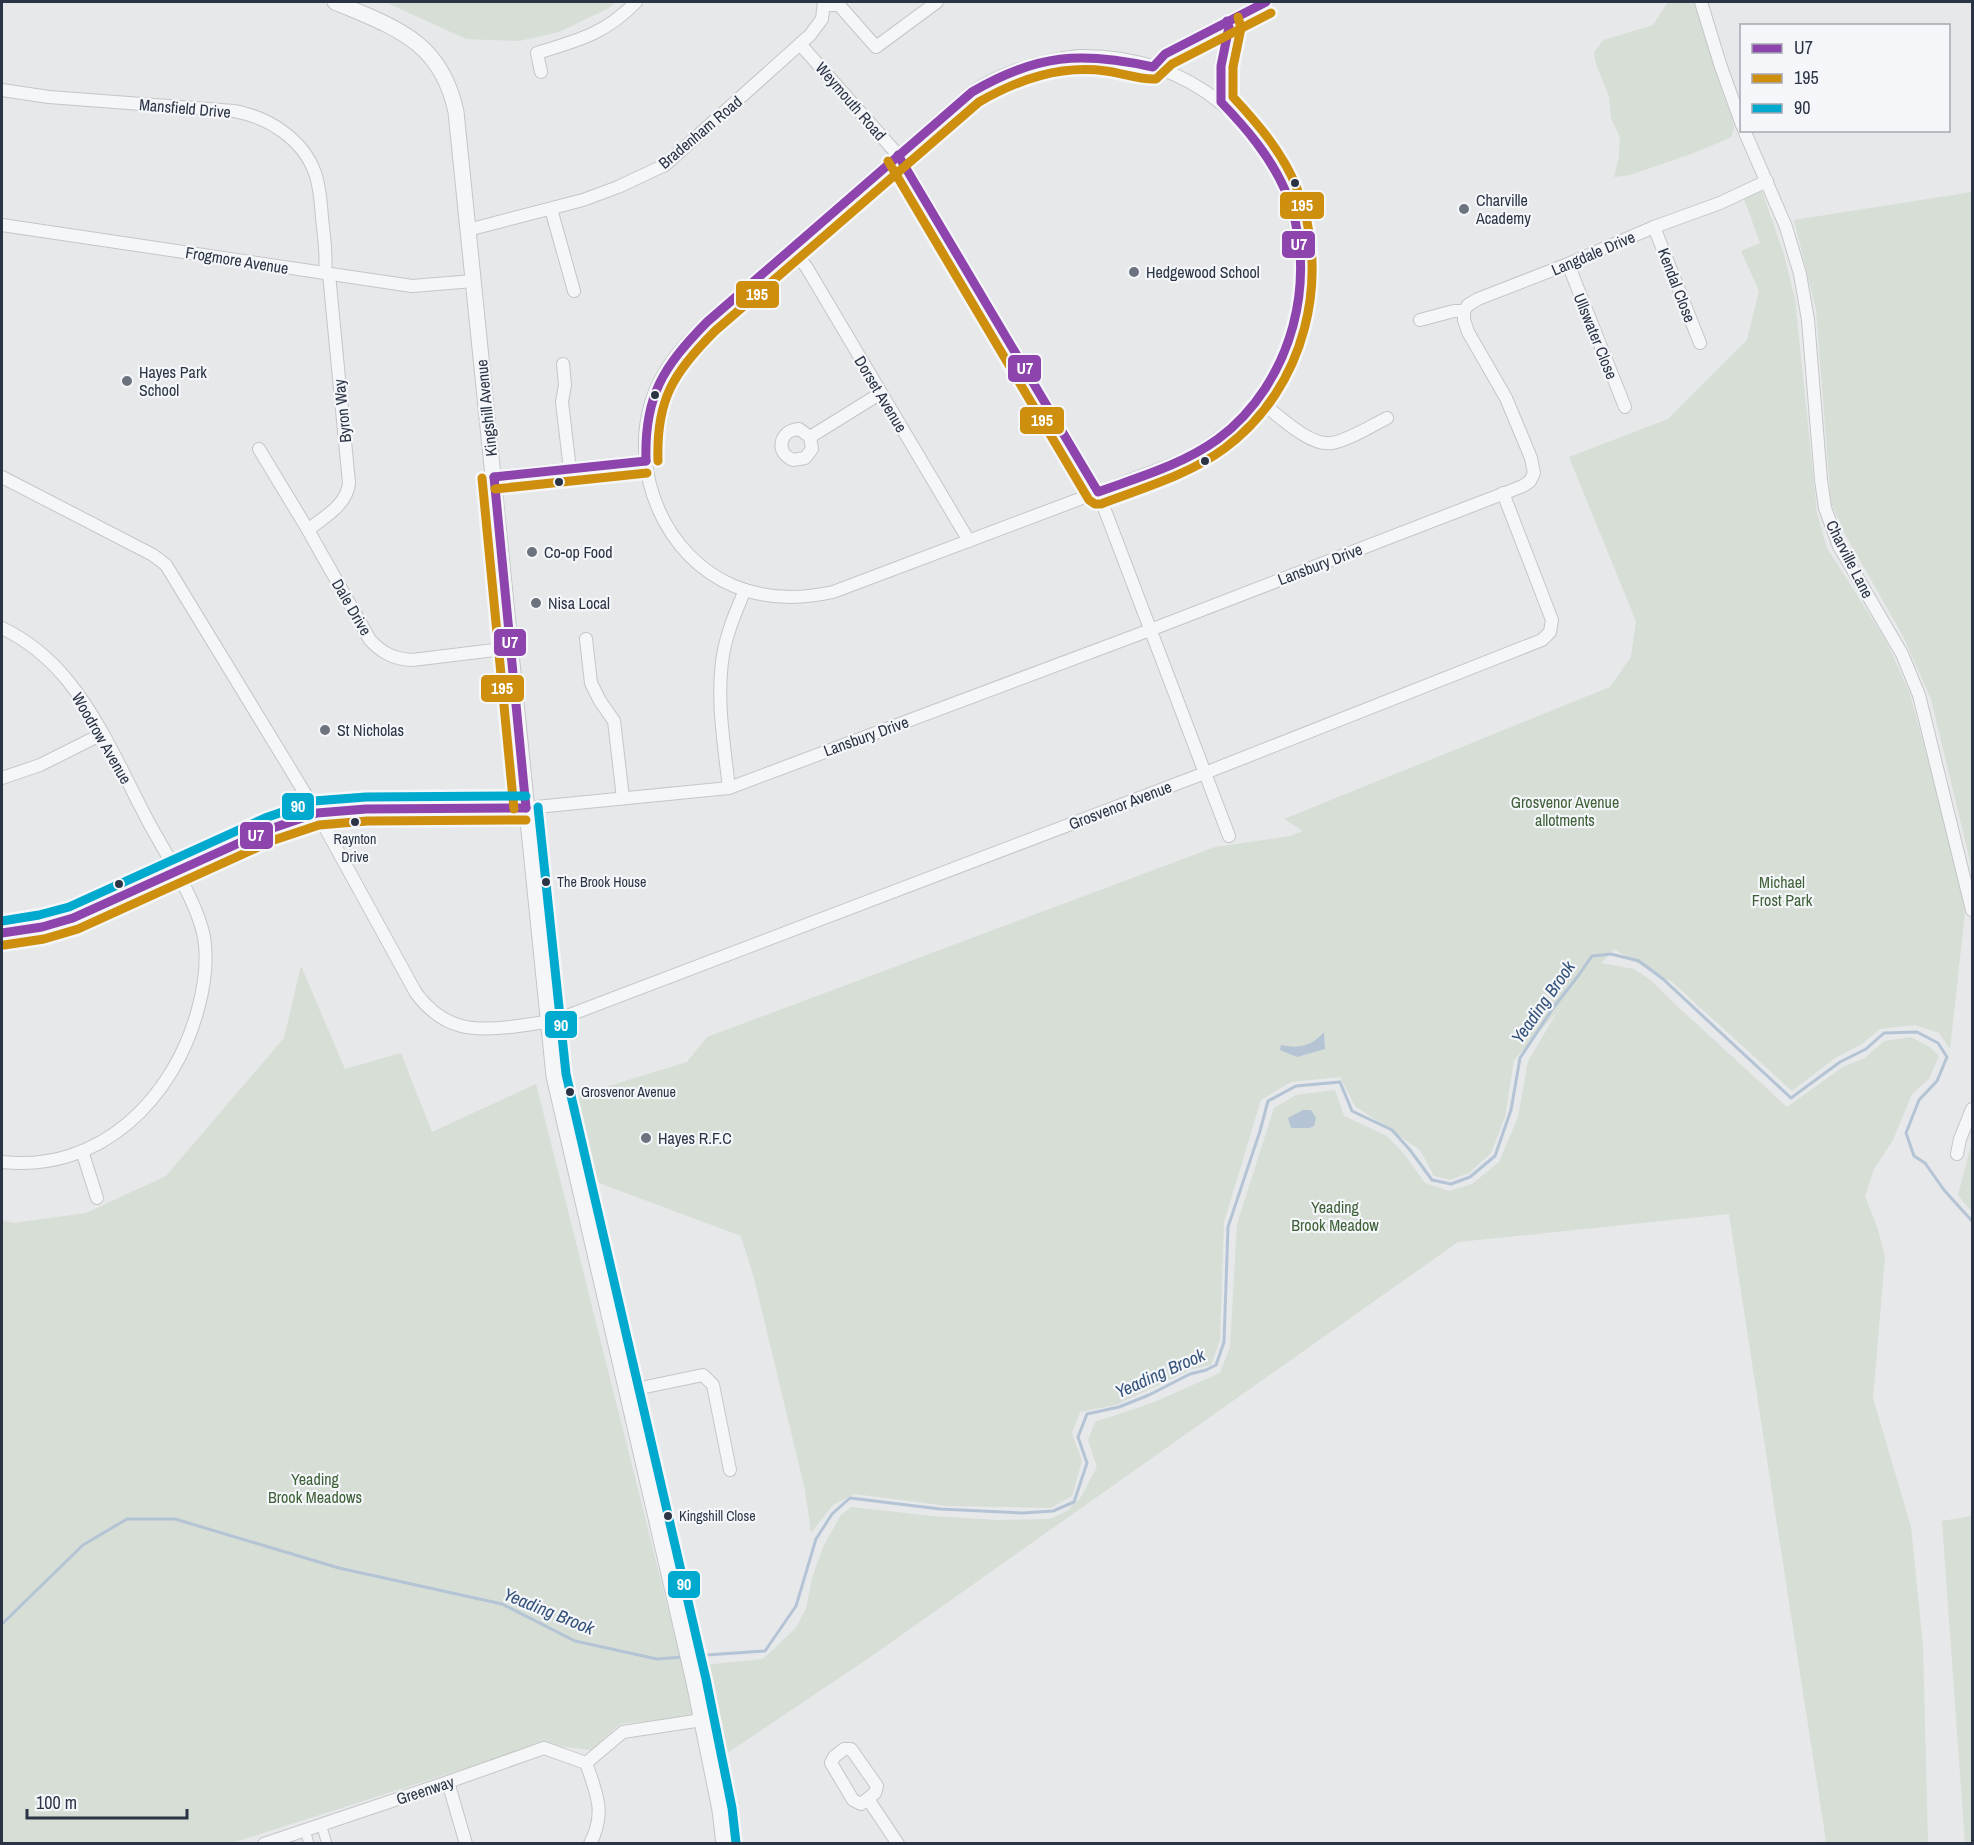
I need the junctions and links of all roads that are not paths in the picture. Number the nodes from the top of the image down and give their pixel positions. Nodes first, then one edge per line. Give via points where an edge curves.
1 (335, 2) edge
2 (636, 2) edge
3 (937, 2) edge
4 (1265, 2) edge
5 (1701, 2) edge
6 (824, 3) edge
7 (1227, 21) junction
8 (800, 44) junction
9 (1153, 67) junction
10 (541, 72) dead end
11 (2, 90) edge
12 (1221, 102) junction
13 (1740, 119) edge
14 (1745, 132) edge
15 (898, 155) junction
16 (1767, 182) junction
17 (551, 209) junction
18 (2, 225) edge
19 (1654, 227) junction
20 (468, 230) junction
21 (792, 248) junction
22 (1568, 264) junction
23 (327, 274) junction
24 (473, 281) junction
25 (574, 291) dead end
26 (1464, 311) junction
27 (1420, 320) dead end
28 (1700, 343) dead end
29 (563, 364) dead end
30 (881, 393) junction
31 (1258, 400) junction
32 (1625, 407) dead end
33 (1387, 418) dead end
34 (810, 437) dead end
35 (259, 448) dead end
36 (646, 461) junction
37 (570, 470) junction
38 (2, 477) edge
39 (494, 477) junction
40 (1098, 492) junction
41 (1503, 493) junction
42 (308, 530) junction
43 (969, 541) junction
44 (745, 590) junction
45 (2, 628) edge
46 (1150, 630) junction
47 (586, 639) dead end
48 (511, 648) junction
49 (102, 734) junction
50 (1205, 773) junction
51 (2, 778) edge
52 (729, 788) junction
53 (623, 798) junction
54 (526, 808) junction
55 (317, 813) junction
56 (1229, 836) dead end
57 (176, 872) junction
58 (1972, 910) edge
59 (2, 933) edge
60 (548, 1022) junction
61 (1972, 1109) edge
62 (82, 1151) junction
63 (1957, 1154) dead end
64 (2, 1162) edge
65 (97, 1198) dead end
66 (626, 1391) junction
67 (729, 1470) dead end
68 (702, 1720) junction
69 (586, 1763) junction
70 (448, 1782) junction
71 (868, 1799) dead end
72 (321, 1824) junction
73 (305, 1830) junction
74 (264, 1844) edge
75 (309, 1844) edge
76 (327, 1844) edge
77 (466, 1844) edge
78 (590, 1844) edge
79 (724, 1844) edge
80 (898, 1844) edge

1 - 20 street, Kingshill Avenue via 389,25 418,43 440,68 453,98
2 - 10 street via 595,34 537,53
3 - 6 street via 876,47 840,5
4 - 7 street
5 - 13 street
6 - 8 street, Bradenham Road via 819,25
7 - 9 street via 1165,54
7 - 12 street
8 - 15 street, Weymouth Road
8 - 17 street, Bradenham Road via 665,165 618,187
9 - 12 street
9 - 15 street via 1091,56 1026,66 972,92
11 - 23 street, Mansfield Drive via 234,111 272,125 295,142 314,171
12 - 31 street via 1270,158 1288,195 1299,237 1301,285 1294,326 1276,371
14 - 16 street, Charville Lane
15 - 21 street
15 - 40 street, Weymouth Road
16 - 19 street, Langdale Drive
16 - 58 street, Charville Lane via 1794,250 1805,297 1825,508 1839,546 1902,654 1919,695
17 - 20 street, Bradenham Road
17 - 25 street
18 - 23 street, Frogmore Avenue
19 - 22 street, Langdale Drive
19 - 28 street, Kendal Close
20 - 24 street, Kingshill Avenue
21 - 30 street, Dorset Avenue
21 - 36 street via 707,321 668,364 651,403 645,436
22 - 26 street, Langdale Drive via 1478,299
22 - 32 street, Ullswater Close
23 - 24 street, Frogmore Avenue via 419,287
23 - 42 street, Byron Way via 349,483 341,503
24 - 39 street, Kingshill Avenue
26 - 27 street, Langdale Drive
26 - 41 street, Lansbury Drive via 1468,332 1506,398 1534,468 1530,481
29 - 37 street via 562,402
30 - 34 street
30 - 43 street, Dorset Avenue
31 - 33 street via 1305,436 1324,444 1337,442
31 - 40 street via 1208,446
35 - 42 street, Dale Drive
36 - 37 street
36 - 44 street via 654,501 682,547 713,575
37 - 39 street
38 - 55 street via 162,561
39 - 48 street, Kingshill Avenue
40 - 43 street
40 - 46 street, Weymouth Road
41 - 46 street, Lansbury Drive
41 - 50 street, Grosvenor Avenue via 1552,620 1546,638
42 - 48 street, Dale Drive via 370,640 385,653 412,660
43 - 44 street via 821,594 780,596
44 - 52 street via 727,638 720,677
45 - 49 street, Woodrow Avenue via 61,672
46 - 50 street, Weymouth Road
46 - 52 street, Lansbury Drive
47 - 53 street via 591,683 614,721
48 - 54 street, Kingshill Avenue
49 - 51 street via 40,765
49 - 57 street, Woodrow Avenue
50 - 56 street, Weymouth Road
50 - 60 street, Grosvenor Avenue
52 - 53 street, Lansbury Drive
53 - 54 street, Lansbury Drive
54 - 55 street, Lansbury Drive
54 - 60 street, Kingshill Avenue
55 - 57 street, Lansbury Drive via 270,829
55 - 60 street via 410,984 428,1008 448,1021 482,1030
57 - 59 street, Lansbury Drive via 74,918
57 - 62 street, Woodrow Avenue via 204,938 205,975 195,1022 181,1056 153,1099 131,1122
60 - 66 street, Kingshill Avenue via 554,1076
61 - 63 street
62 - 64 street, Woodrow Avenue via 39,1163
62 - 65 street
66 - 67 street via 703,1375 713,1385
66 - 68 street, Kingshill Avenue
68 - 69 street via 623,1732
68 - 79 street, Kingshill Avenue
69 - 70 street, Greenway via 544,1748
69 - 78 street via 600,1801 596,1832
70 - 72 street, Greenway
70 - 77 street
71 - 80 street
72 - 73 street, Greenway
72 - 76 street
73 - 74 street, Greenway
73 - 75 street

